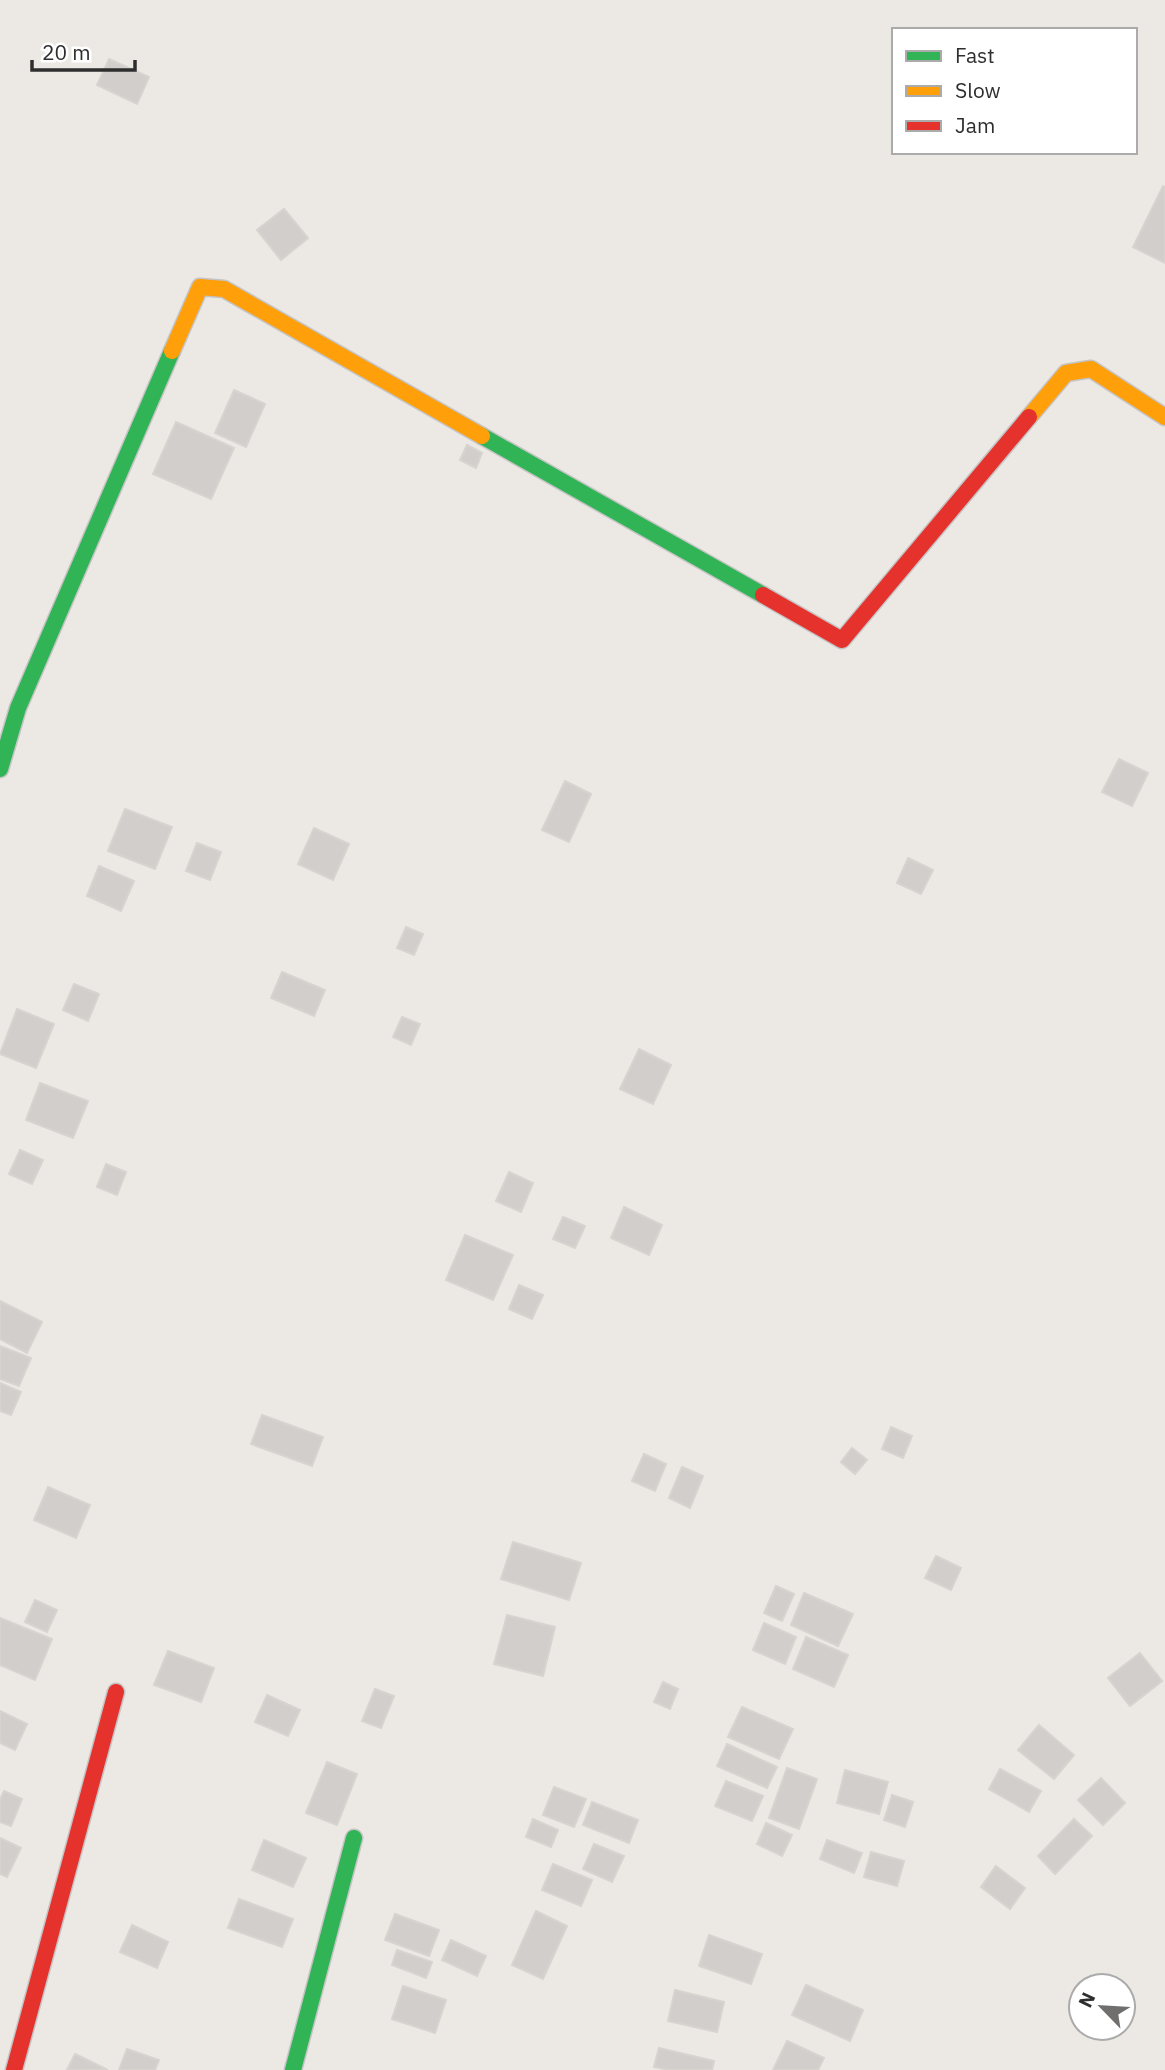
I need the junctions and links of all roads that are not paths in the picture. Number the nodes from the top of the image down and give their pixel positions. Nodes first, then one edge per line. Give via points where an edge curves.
1 (1165, 417) edge
2 (0, 769) edge
3 (116, 1692) dead end
4 (354, 1838) dead end
5 (14, 2070) edge
6 (293, 2070) edge

1 - 2 street via 1091,369 1066,373 842,640 224,289 200,287 18,708
3 - 5 street
4 - 6 street

